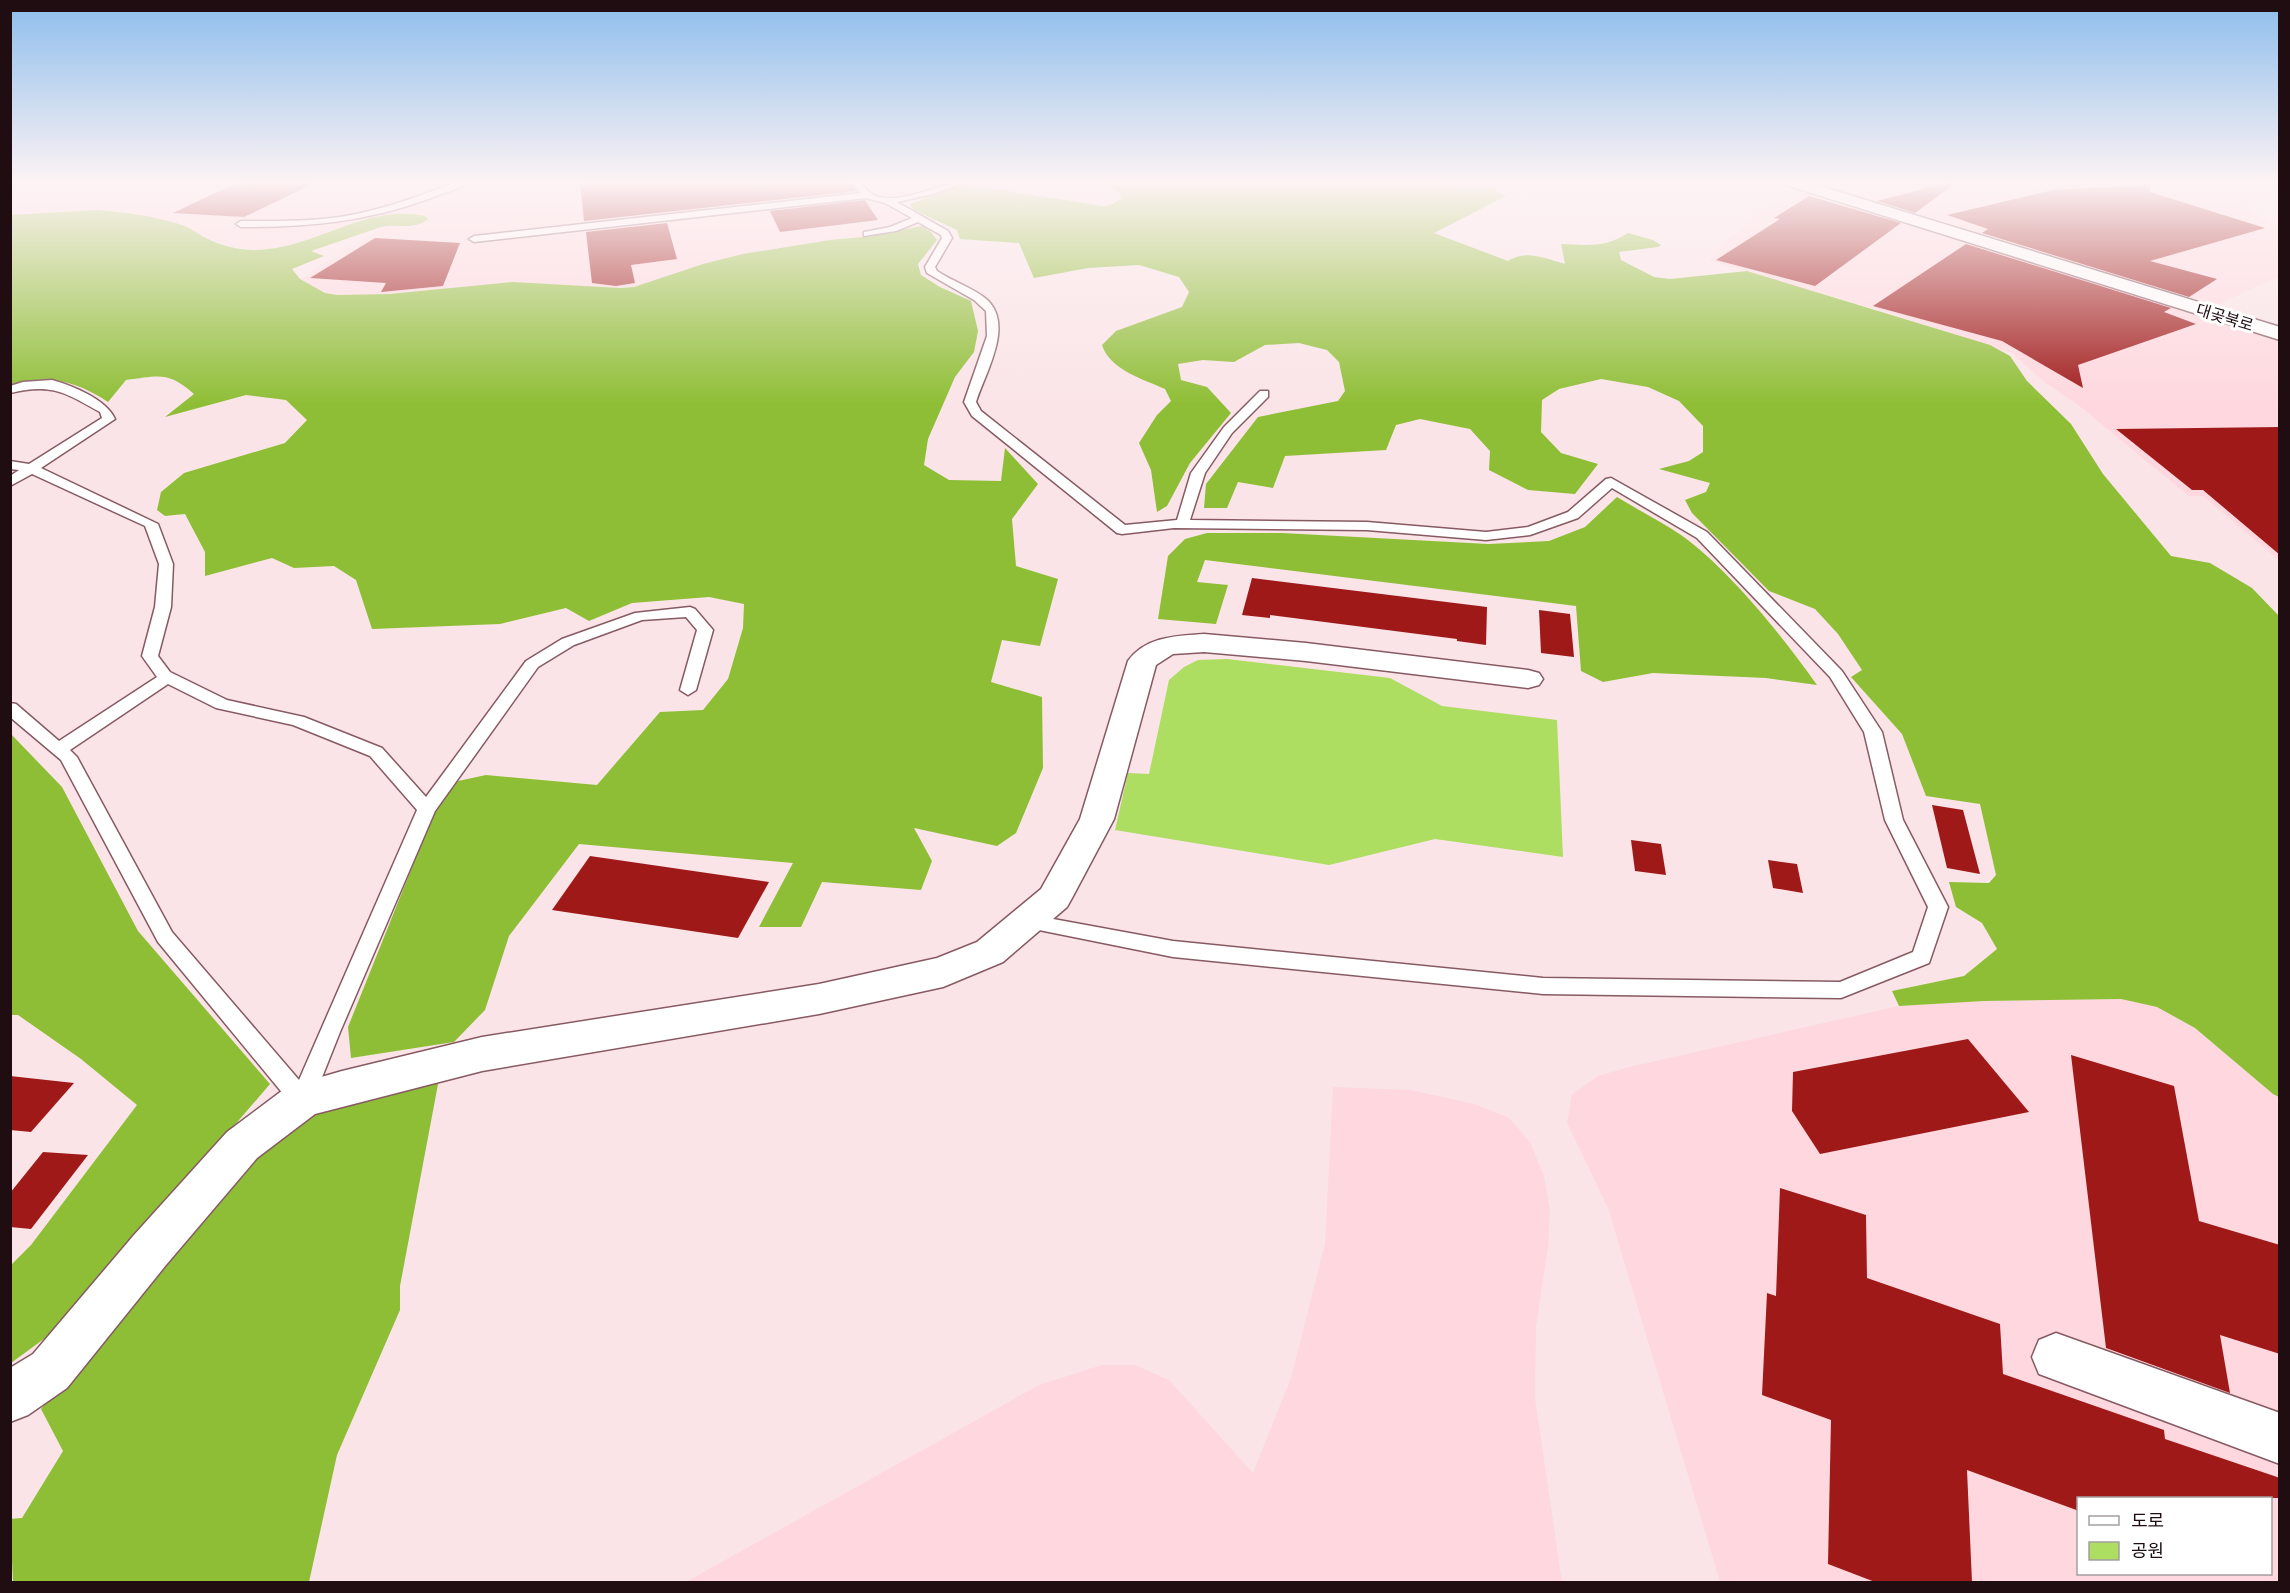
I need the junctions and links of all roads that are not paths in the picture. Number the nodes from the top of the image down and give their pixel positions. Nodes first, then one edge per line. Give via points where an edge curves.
1 (936, 256) edge
2 (2031, 256) edge
3 (2280, 334) edge
4 (10, 390) edge
5 (1264, 394) dead end
6 (10, 465) edge
7 (33, 470) junction
8 (10, 482) edge
9 (1182, 525) junction
10 (167, 678) junction
11 (1528, 678) dead end
12 (688, 690) dead end
13 (10, 708) edge
14 (59, 749) junction
15 (427, 809) junction
16 (1026, 921) junction
17 (302, 1100) junction
18 (2056, 1357) dead end
19 (10, 1397) edge
20 (2280, 1439) edge

1 - 9 lane via 930,267 932,273 976,297 991,311 990,349 970,402 976,413 1122,530
2 - 3 street, 대곶북로
4 - 7 lane via 52,384 105,410 109,419
5 - 9 lane via 1228,430 1198,473
6 - 7 lane
7 - 8 lane
7 - 10 lane via 150,524 166,564 163,607 150,656
9 - 16 lane via 1367,526 1485,536 1530,531 1573,515 1611,482 1702,535 1836,674 1873,732 1894,820 1938,907 1922,957 1841,990 1543,986 1173,949
10 - 14 lane
10 - 15 lane via 222,704 298,721 376,752
11 - 16 street via 1306,652 1204,643 1166,646 1143,661 1097,819 1054,898
12 - 15 lane via 705,630 690,612 640,616 568,642 532,664
13 - 14 lane
14 - 17 lane via 68,757 165,937
15 - 17 lane
16 - 17 street via 990,952 943,972 819,999 482,1054
17 - 19 street via 242,1145 50,1371
18 - 20 street

